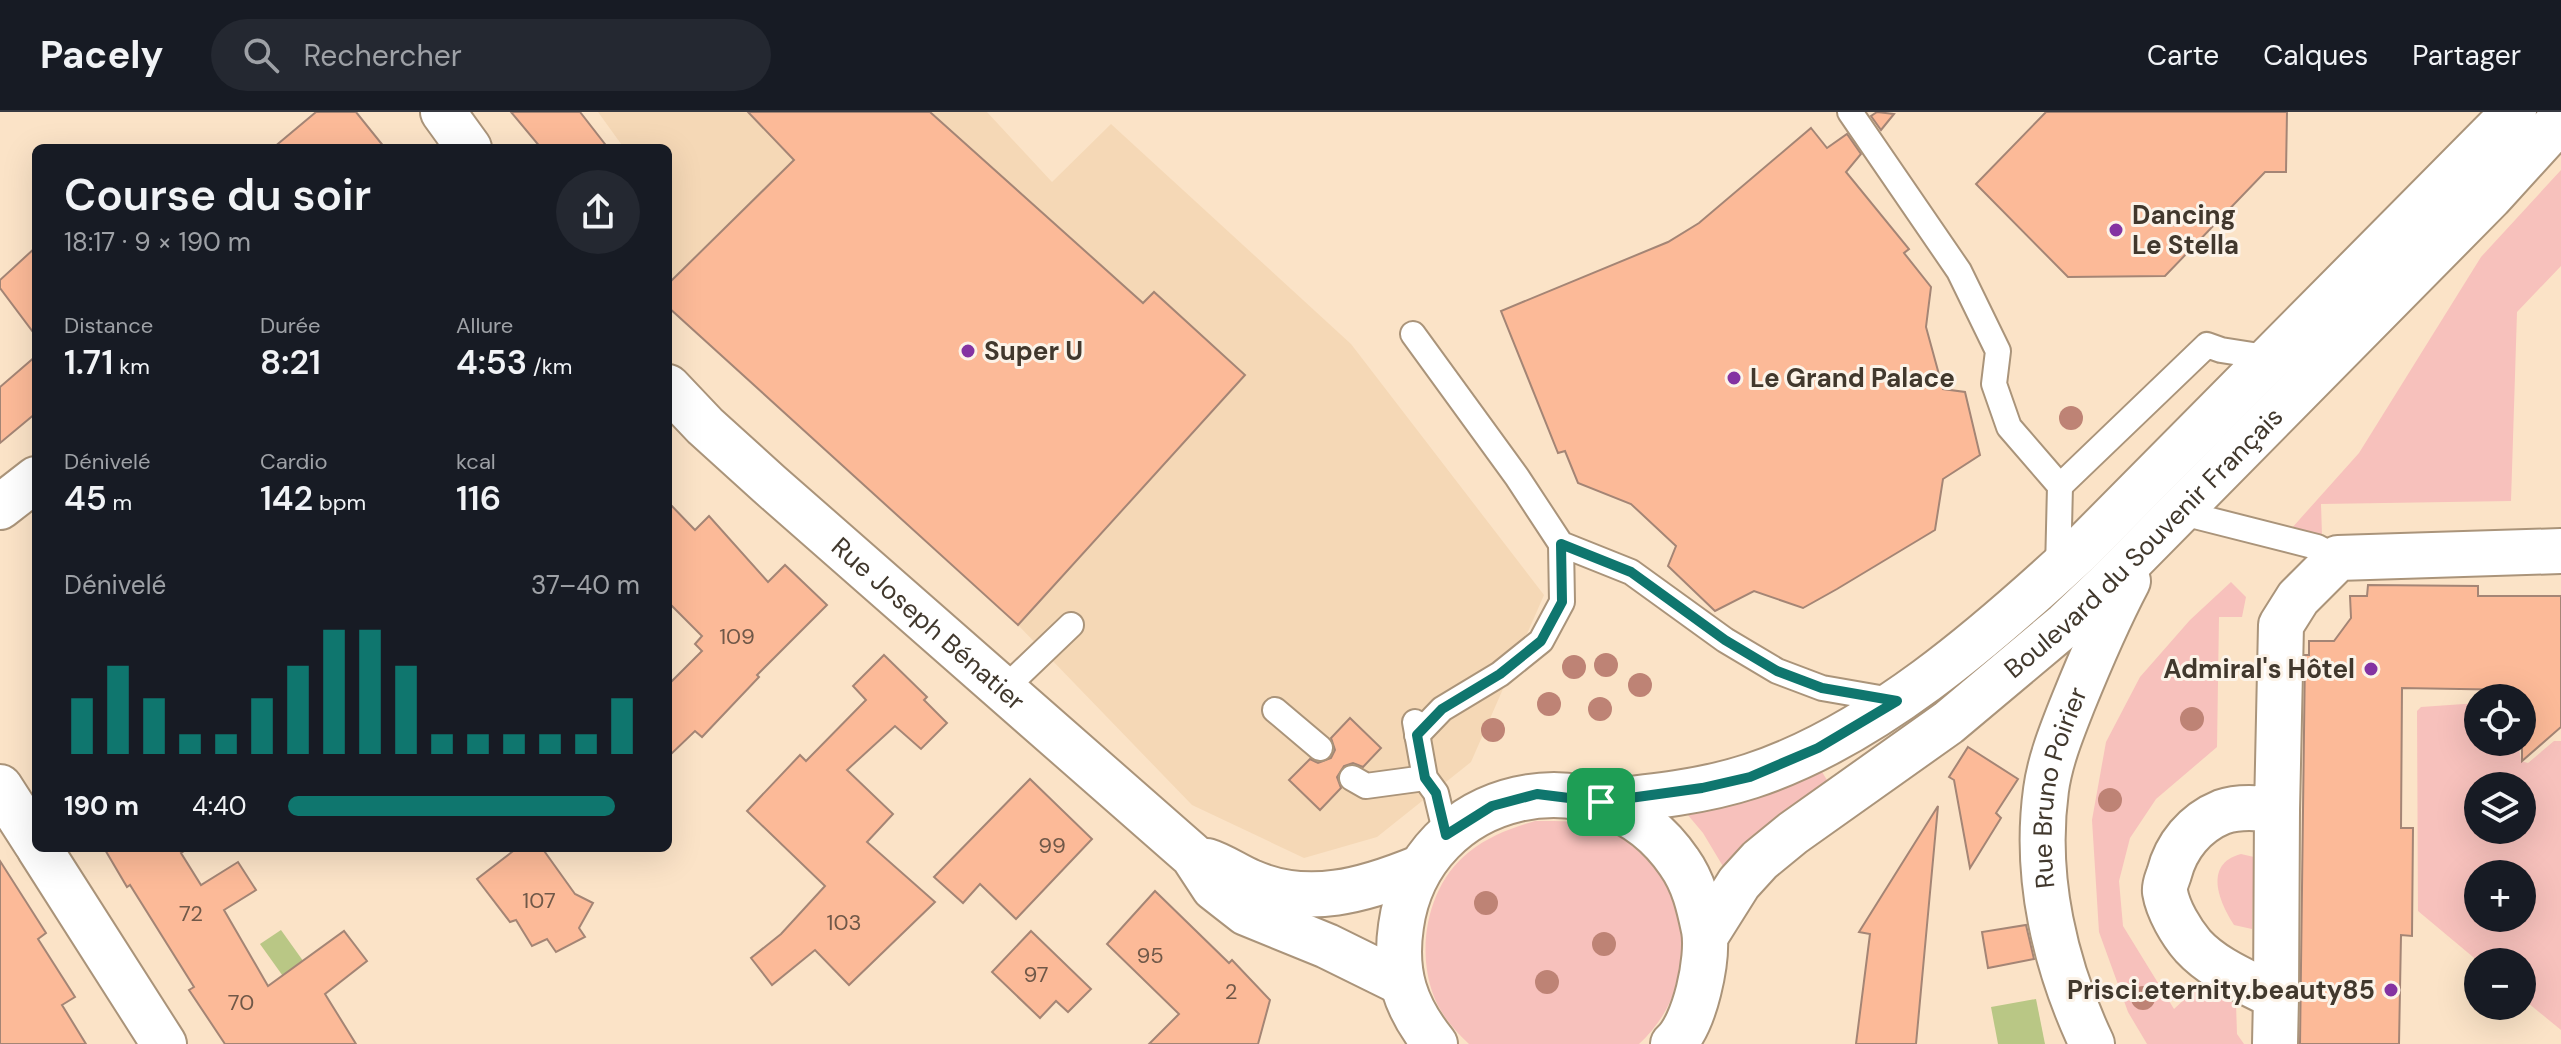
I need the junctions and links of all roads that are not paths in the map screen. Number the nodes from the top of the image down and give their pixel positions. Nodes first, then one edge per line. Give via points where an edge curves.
1 (1850, 112) edge
2 (2504, 116) edge
3 (2561, 119) edge
4 (1413, 334) dead end
5 (2272, 358) junction
6 (672, 391) edge
7 (32, 482) edge
8 (2060, 486) junction
9 (0, 507) edge
10 (2165, 526) junction
11 (2560, 543) edge
12 (1561, 544) junction
13 (2338, 558) junction
14 (2058, 570) junction
15 (1071, 625) dead end
16 (1004, 689) junction
17 (1897, 701) junction
18 (1275, 710) dead end
19 (1320, 748) dead end
20 (1352, 778) dead end
21 (1425, 778) junction
22 (2, 795) edge
23 (1601, 802) junction
24 (2277, 810) junction
25 (1446, 835) junction
26 (32, 838) edge
27 (42, 852) edge
28 (1193, 856) junction
29 (1419, 868) junction
30 (1705, 937) junction
31 (1400, 982) junction
32 (2276, 997) junction
33 (1419, 1039) edge
34 (1676, 1043) edge
35 (164, 1044) edge
36 (2092, 1044) edge
37 (2275, 1044) edge

1 - 8 lane via 1959,271 1998,351 1994,384 2009,427
2 - 5 main road, Boulevard du Souvenir Français
3 - 10 main road, Boulevard du Souvenir Français via 2480,208
4 - 12 lane
5 - 8 lane via 2207,345
5 - 14 main road, Boulevard du Souvenir Français
6 - 16 main road, Rue Joseph Bénatier via 747,465
7 - 9 main road
8 - 14 lane
10 - 13 lane via 2317,547
10 - 30 main road, Boulevard du Souvenir Français via 2066,624 1959,714 1760,860
10 - 36 main road, Rue Bruno Poirier via 2103,628 2046,789 2042,846 2053,933
11 - 13 main road
12 - 17 lane via 1631,572 1777,671 1822,688
12 - 21 lane via 1562,602 1541,641 1416,727
13 - 24 main road via 2298,598 2281,625
14 - 17 main road, Boulevard du Souvenir Français
15 - 16 lane
16 - 28 main road, Rue Joseph Bénatier
17 - 23 main road, Boulevard du Souvenir Français via 1818,748 1750,777
18 - 19 lane
20 - 21 lane via 1366,786
21 - 25 lane via 1436,793
22 - 26 main road
23 - 25 main road via 1537,794 1492,806
23 - 30 main road via 1654,833 1680,863 1698,898
24 - 32 main road
24 - 32 main road via 2223,812 2199,826 2173,858 2164,890 2193,945 2220,968
25 - 29 main road
27 - 35 main road
28 - 29 main road, Rue Joseph Bénatier via 1252,883 1319,896 1384,883
28 - 31 main road, Rue Joseph Bénatier via 1214,888 1246,913
29 - 31 main road via 1404,906
30 - 34 main road via 1703,975
31 - 33 main road
32 - 37 main road

